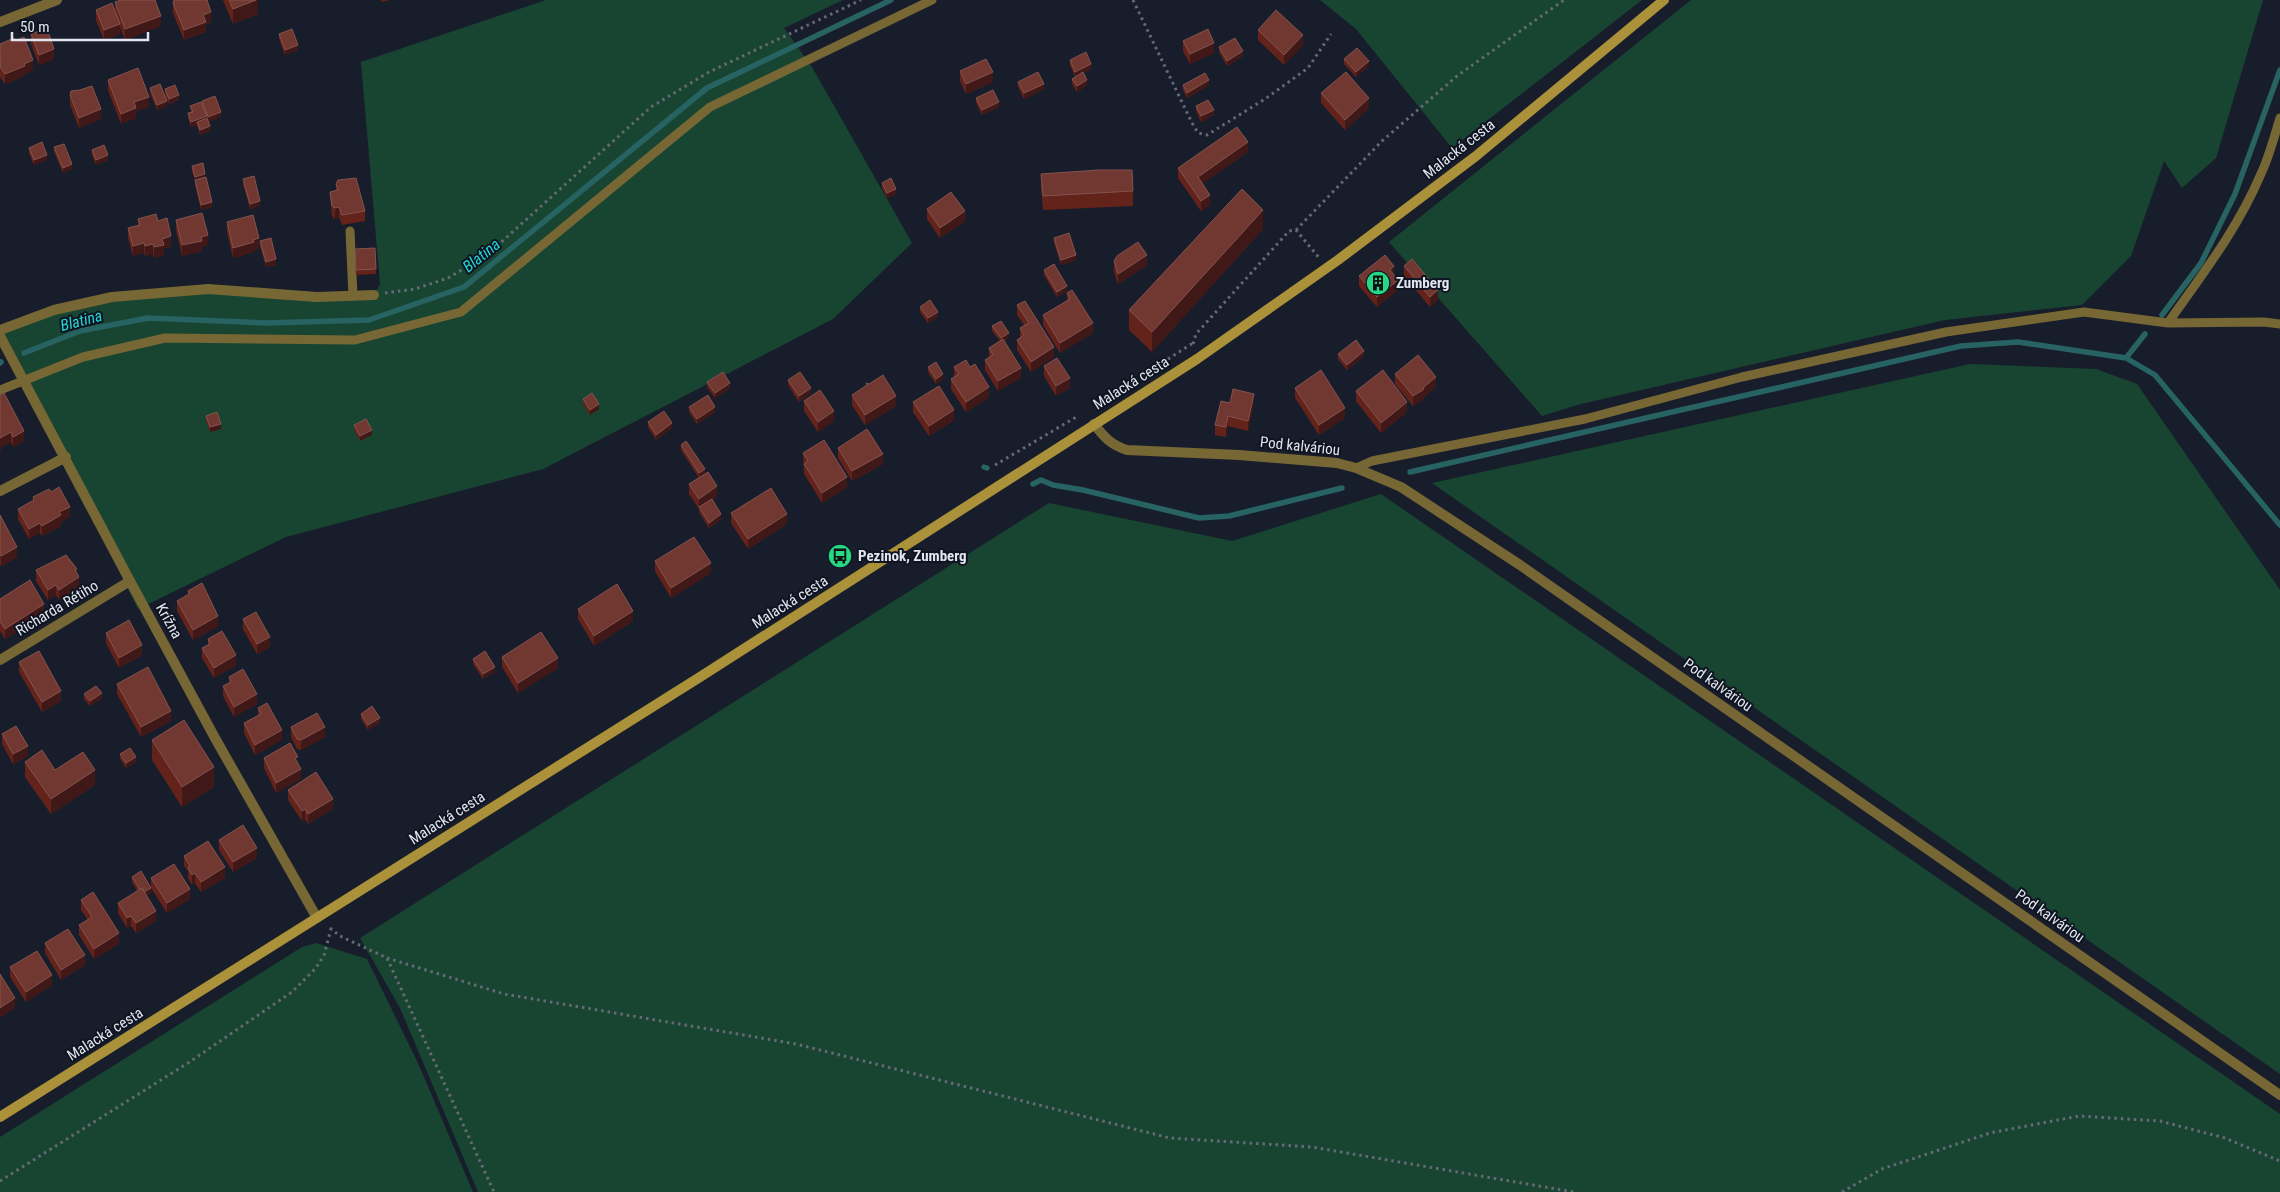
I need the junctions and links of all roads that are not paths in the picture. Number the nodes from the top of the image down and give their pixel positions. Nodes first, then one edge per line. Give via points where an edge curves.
1 (57, 0) edge
2 (932, 0) edge
3 (1664, 0) edge
4 (0, 22) edge
5 (2280, 118) edge
6 (350, 230) dead end
7 (374, 295) road end
8 (353, 296) junction
9 (2168, 323) junction
10 (2280, 324) edge
11 (0, 330) edge
12 (0, 336) edge
13 (22, 376) junction
14 (0, 390) edge
15 (1094, 424) junction
16 (66, 457) junction
17 (1356, 468) junction
18 (0, 491) edge
19 (130, 582) junction
20 (0, 660) edge
21 (317, 918) junction
22 (2280, 1095) edge
23 (0, 1117) edge

1 - 4 street
2 - 13 lane via 710,107 461,312 355,340 165,338 120,347
3 - 15 main road, Malacká cesta via 1476,156 1328,268 1198,358
5 - 9 lane via 2248,203
6 - 8 lane
7 - 8 street
8 - 11 street via 317,297 208,289 112,297 54,310
9 - 10 lane
9 - 17 lane via 2084,312 1946,332 1742,377 1584,419 1372,461
12 - 13 street, Krížna
13 - 14 lane
13 - 16 street, Krížna
15 - 17 street, Pod kalváriou via 1108,441 1127,450 1337,463
15 - 21 main road, Malacká cesta
16 - 18 street
16 - 19 street, Krížna
17 - 22 street, Pod kalváriou via 1401,488 1520,565
19 - 20 street, Richarda Rétiho
19 - 21 street, Krížna
21 - 23 main road, Malacká cesta

